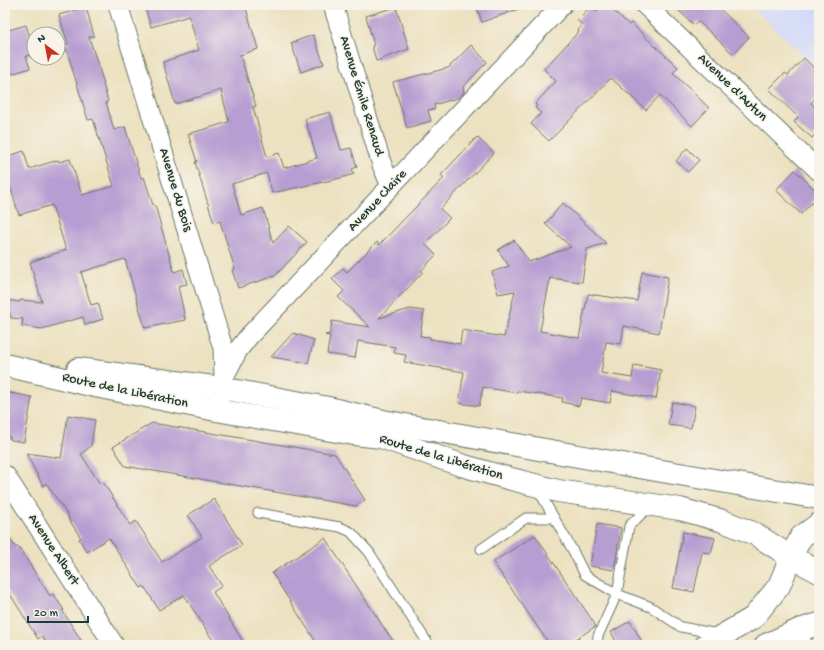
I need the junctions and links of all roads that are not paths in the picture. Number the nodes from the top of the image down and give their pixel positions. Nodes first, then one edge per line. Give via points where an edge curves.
1 (118, 5) edge
2 (333, 5) edge
3 (645, 5) edge
4 (555, 8) edge
5 (819, 171) edge
6 (391, 186) junction
7 (5, 364) edge
8 (223, 382) junction
9 (216, 410) junction
10 (5, 475) edge
11 (535, 485) junction
12 (819, 498) edge
13 (652, 505) junction
14 (258, 513) dead end
15 (554, 518) junction
16 (819, 524) edge
17 (481, 549) dead end
18 (791, 557) junction
19 (819, 572) edge
20 (617, 594) junction
21 (809, 633) edge
22 (714, 640) edge
23 (114, 645) edge
24 (429, 645) edge
25 (597, 645) edge
26 (766, 645) edge

1 - 8 street, Avenue du Bois via 223,348
2 - 6 street, Avenue Émile Renaud via 382,165
3 - 5 street, Avenue d'Autun
4 - 6 street, Avenue Claire
6 - 8 street, Avenue Claire via 249,336 238,350
7 - 8 main road, Route de la Libération
7 - 9 main road, Route de la Libération via 96,386
8 - 9 street, Avenue Claire
8 - 12 main road, Route de la Libération via 384,421
9 - 11 main road, Route de la Libération via 381,437 468,467
10 - 23 street, Avenue Albert
11 - 13 main road, Route de la Libération via 558,491
11 - 15 lane
13 - 18 main road, Route de la Libération via 680,509 723,521 755,534
13 - 20 lane via 629,526
14 - 24 lane via 340,527 351,532 369,552
15 - 17 lane via 526,518
15 - 20 lane via 585,575
16 - 18 main road via 801,537
18 - 19 main road, Route de la Libération
18 - 22 main road via 779,586 753,618
20 - 22 lane via 651,607 681,627
20 - 25 lane via 598,636
21 - 26 main road

